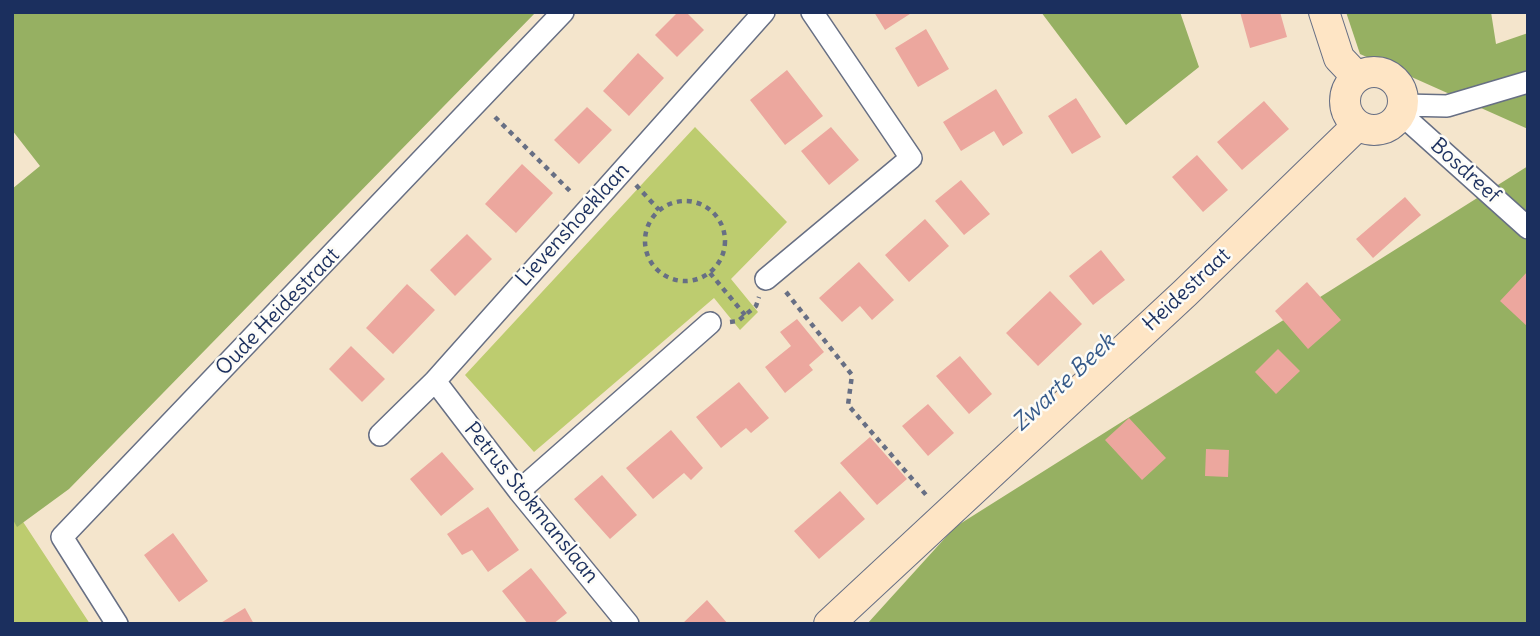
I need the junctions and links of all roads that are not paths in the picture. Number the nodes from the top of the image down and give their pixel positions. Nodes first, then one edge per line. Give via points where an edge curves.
1 (563, 12) edge
2 (764, 12) edge
3 (812, 12) edge
4 (1324, 12) edge
5 (1357, 77) junction
6 (1528, 82) edge
7 (1403, 109) junction
8 (1357, 126) junction
9 (1528, 228) edge
10 (766, 279) road end
11 (710, 323) road end
12 (435, 381) junction
13 (380, 435) dead end
14 (519, 492) junction
15 (117, 624) edge
16 (628, 624) edge
17 (829, 624) edge

1 - 15 street, Oude Heidestraat via 62,537
2 - 12 street, Lievenshoeklaan
3 - 10 street via 911,158
4 - 5 street via 1339,58
5 - 7 street via 1373,71 1390,75 1401,88
5 - 8 street via 1344,101
6 - 7 street via 1447,106
7 - 8 street via 1390,127 1373,131
7 - 9 street, Bosdreef
8 - 17 street, Heidestraat
11 - 14 street
12 - 13 street, Lievenshoeklaan
12 - 14 street, Petrus Stokmanslaan
14 - 16 street, Petrus Stokmanslaan

